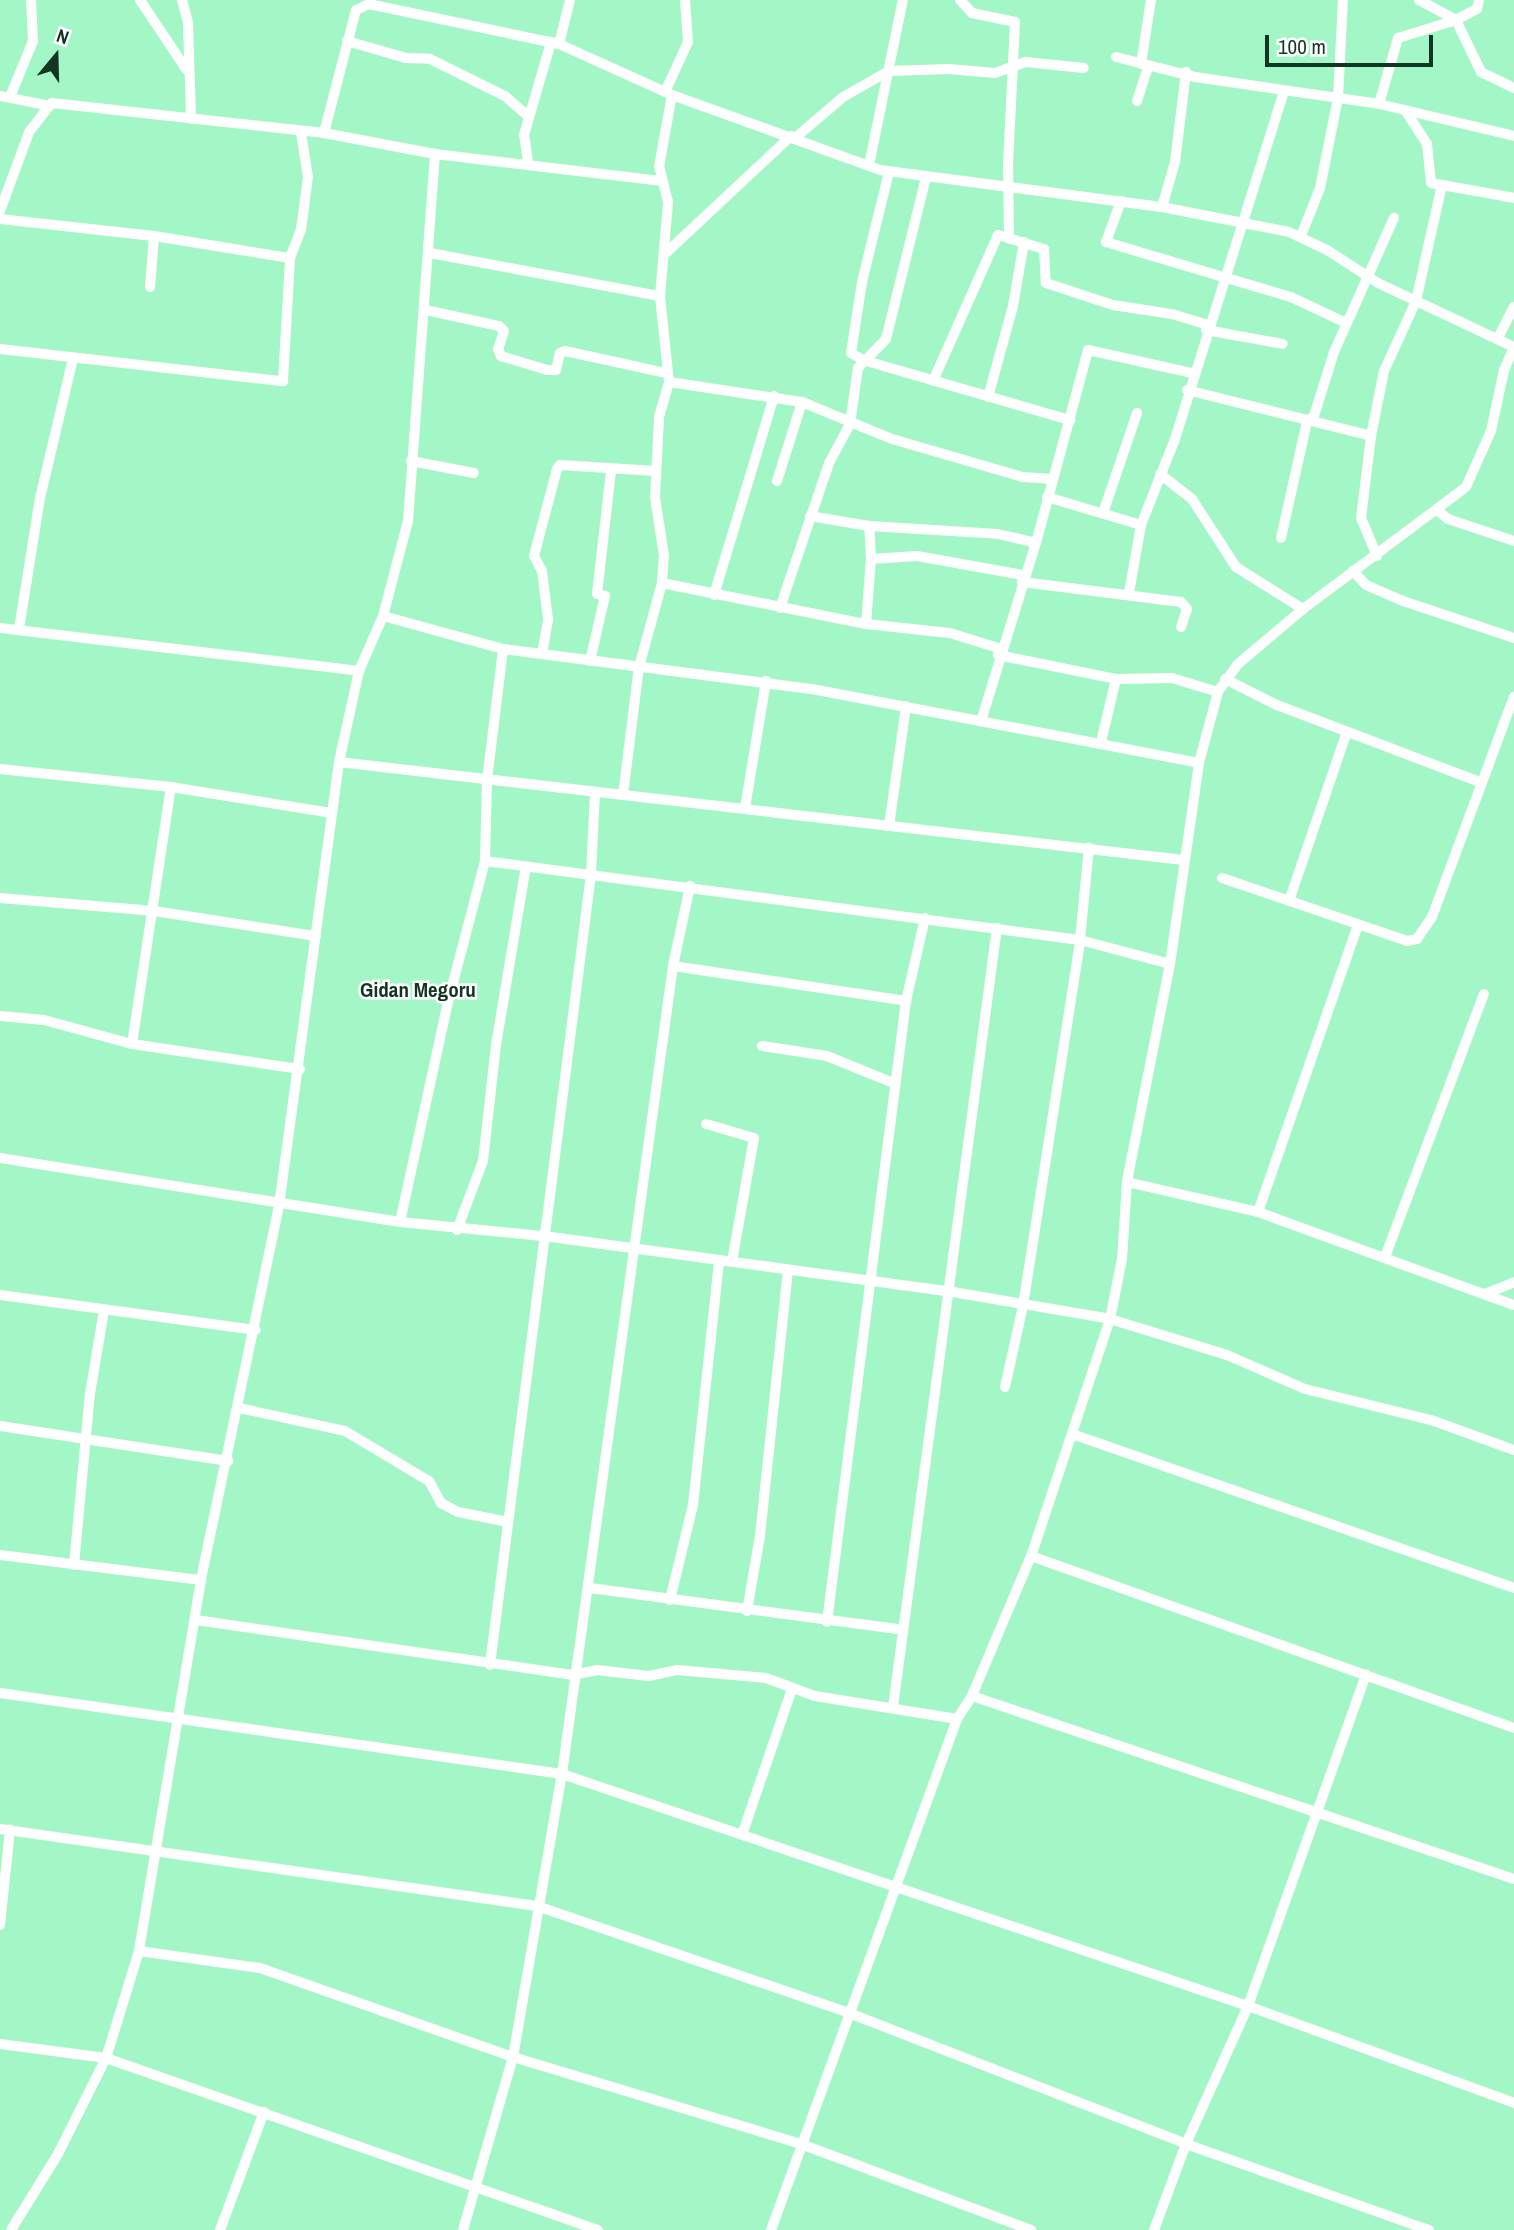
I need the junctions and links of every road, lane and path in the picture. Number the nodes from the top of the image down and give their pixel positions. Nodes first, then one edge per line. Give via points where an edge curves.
1 (31, 0) edge
2 (141, 0) edge
3 (182, 0) edge
4 (570, 0) edge
5 (685, 0) edge
6 (903, 0) edge
7 (960, 0) edge
8 (1151, 0) edge
9 (1343, 0) edge
10 (1419, 0) edge
11 (1479, 0) edge
12 (362, 3) edge
13 (1456, 20) junction
14 (347, 41) junction
15 (555, 43) junction
16 (1116, 57) dead end
17 (1014, 65) junction
18 (1144, 65) junction
19 (1084, 68) dead end
20 (186, 69) junction
21 (889, 71) junction
22 (1186, 72) junction
23 (1514, 88) edge
24 (1284, 91) junction
25 (669, 93) junction
26 (5, 97) edge
27 (1338, 98) junction
28 (1137, 101) dead end
29 (1379, 104) junction
30 (46, 106) junction
31 (1405, 110) junction
32 (529, 117) junction
33 (191, 119) junction
34 (300, 132) junction
35 (324, 132) junction
36 (1514, 136) edge
37 (793, 137) junction
38 (435, 153) junction
39 (528, 163) junction
40 (869, 165) junction
41 (889, 172) junction
42 (926, 177) junction
43 (660, 181) junction
44 (1442, 185) junction
45 (1010, 187) junction
46 (1514, 198) edge
47 (1121, 201) junction
48 (1162, 207) junction
49 (0, 211) edge
50 (1394, 218) dead end
51 (0, 219) edge
52 (1243, 221) junction
53 (1009, 235) junction
54 (154, 236) junction
55 (1301, 236) junction
56 (1024, 242) junction
57 (667, 252) junction
58 (430, 253) junction
59 (290, 258) junction
60 (1370, 278) junction
61 (1223, 280) junction
62 (150, 287) dead end
63 (660, 296) junction
64 (1416, 301) junction
65 (1514, 307) edge
66 (426, 310) junction
67 (1346, 323) junction
68 (1206, 328) junction
69 (1498, 338) junction
70 (1283, 344) dead end
71 (0, 349) edge
72 (73, 358) junction
73 (863, 360) junction
74 (1192, 373) junction
75 (667, 377) junction
76 (933, 381) junction
77 (1187, 390) junction
78 (775, 396) junction
79 (988, 397) junction
80 (802, 402) junction
81 (1138, 413) dead end
82 (1069, 420) junction
83 (1307, 422) junction
84 (850, 425) junction
85 (1371, 436) junction
86 (411, 461) junction
87 (611, 471) junction
88 (656, 471) junction
89 (474, 473) dead end
90 (1160, 474) junction
91 (1053, 479) junction
92 (777, 481) dead end
93 (1047, 497) junction
94 (1437, 510) junction
95 (1103, 513) junction
96 (810, 516) junction
97 (1141, 525) junction
98 (869, 526) junction
99 (1281, 538) dead end
100 (1514, 541) edge
101 (1036, 543) junction
102 (1377, 556) junction
103 (871, 559) junction
104 (1353, 571) junction
105 (1023, 579) junction
106 (662, 583) junction
107 (1129, 593) junction
108 (715, 595) junction
109 (780, 608) junction
110 (1303, 609) junction
111 (383, 616) junction
112 (866, 624) junction
113 (1181, 627) dead end
114 (0, 628) edge
115 (19, 629) junction
116 (1514, 638) edge
117 (503, 649) junction
118 (999, 652) junction
119 (542, 654) junction
120 (590, 661) junction
121 (639, 667) junction
122 (359, 671) junction
123 (1116, 679) junction
124 (1225, 679) junction
125 (766, 681) junction
126 (1218, 692) junction
127 (1514, 697) edge
128 (906, 706) junction
129 (982, 718) junction
130 (1347, 732) junction
131 (1101, 741) junction
132 (339, 762) junction
133 (1199, 763) junction
134 (0, 769) edge
135 (487, 780) junction
136 (1482, 783) junction
137 (171, 788) junction
138 (595, 792) junction
139 (623, 795) junction
140 (746, 808) junction
141 (331, 813) junction
142 (889, 826) junction
143 (1089, 847) junction
144 (1183, 860) junction
145 (485, 862) junction
146 (526, 866) junction
147 (590, 874) junction
148 (1222, 878) dead end
149 (690, 886) junction
150 (0, 898) edge
151 (1289, 901) junction
152 (154, 911) junction
153 (926, 918) junction
154 (1358, 925) junction
155 (997, 928) junction
156 (316, 936) junction
157 (1080, 940) junction
158 (1170, 964) junction
159 (673, 967) junction
160 (1484, 994) dead end
161 (906, 1001) junction
162 (0, 1016) edge
163 (132, 1044) junction
164 (762, 1046) dead end
165 (300, 1069) junction
166 (896, 1084) junction
167 (706, 1124) dead end
168 (0, 1158) edge
169 (1127, 1182) junction
170 (280, 1201) junction
171 (1258, 1212) junction
172 (400, 1222) junction
173 (457, 1230) junction
174 (544, 1236) junction
175 (636, 1250) junction
176 (1385, 1256) junction
177 (719, 1260) junction
178 (732, 1262) junction
179 (789, 1270) junction
180 (1514, 1282) edge
181 (869, 1283) junction
182 (947, 1291) junction
183 (1485, 1294) junction
184 (0, 1295) edge
185 (1514, 1305) edge
186 (1023, 1306) junction
187 (104, 1310) junction
188 (1110, 1319) junction
189 (257, 1330) junction
190 (1004, 1387) dead end
191 (239, 1408) junction
192 (0, 1426) edge
193 (1074, 1435) junction
194 (85, 1437) junction
195 (1514, 1450) edge
196 (228, 1461) junction
197 (508, 1522) junction
198 (0, 1555) edge
199 (1031, 1556) junction
200 (74, 1565) junction
201 (201, 1580) junction
202 (590, 1588) junction
203 (1514, 1588) edge
204 (670, 1600) junction
205 (747, 1611) junction
206 (196, 1620) junction
207 (827, 1622) junction
208 (903, 1630) junction
209 (490, 1665) junction
210 (1366, 1674) junction
211 (572, 1675) junction
212 (792, 1689) junction
213 (0, 1693) edge
214 (972, 1696) junction
215 (893, 1707) junction
216 (176, 1718) junction
217 (957, 1719) junction
218 (1514, 1728) edge
219 (562, 1774) junction
220 (1319, 1813) junction
221 (5, 1830) edge
222 (743, 1832) junction
223 (156, 1850) junction
224 (1514, 1879) edge
225 (894, 1888) junction
226 (537, 1906) junction
227 (0, 1925) edge
228 (139, 1951) junction
229 (1248, 2006) junction
230 (849, 2012) junction
231 (0, 2044) edge
232 (513, 2057) junction
233 (106, 2058) junction
234 (1514, 2103) edge
235 (264, 2112) junction
236 (801, 2144) junction
237 (1186, 2144) junction
238 (477, 2188) junction
239 (11, 2230) edge
240 (220, 2230) edge
241 (463, 2230) edge
242 (598, 2230) edge
243 (771, 2230) edge
244 (1031, 2230) edge
245 (1154, 2230) edge
246 (1429, 2230) edge

1 - 26 street via 33,41
2 - 20 street
3 - 20 street via 188,23
4 - 15 street
5 - 25 street via 688,42
6 - 21 street
7 - 17 street via 972,13 1015,22
8 - 18 street
9 - 27 street
10 - 13 street
11 - 13 street via 1477,9
12 - 14 street
12 - 15 street
13 - 23 street via 1480,72
13 - 29 street via 1398,38
14 - 32 street via 406,58 430,59 505,96
14 - 35 street
15 - 25 street
15 - 32 street
16 - 18 street
17 - 19 street
17 - 21 street via 988,74 949,69
17 - 45 street
18 - 22 street
18 - 28 street
20 - 33 street
21 - 37 street via 843,97
21 - 40 street
22 - 24 street
22 - 48 street via 1175,162
24 - 27 street
24 - 52 street
25 - 37 street
25 - 43 street
26 - 30 street
27 - 29 street
27 - 55 street via 1320,188
29 - 31 street
30 - 33 street via 52,103
30 - 49 street via 29,132
31 - 36 street
31 - 44 street via 1427,144 1430,183
32 - 39 street via 524,135
33 - 34 street
34 - 35 street
34 - 59 street via 307,192 301,230
35 - 38 street
37 - 40 street
37 - 57 street
38 - 39 street
38 - 58 street
39 - 43 street
40 - 41 street
41 - 42 street
41 - 73 street via 862,282 851,353
42 - 45 street
42 - 73 street via 886,339
43 - 57 street via 668,202
44 - 46 street
44 - 64 street
45 - 47 street
45 - 53 street
47 - 48 street
47 - 61 street via 1106,242
48 - 52 street
50 - 60 street
51 - 54 street
52 - 55 street
52 - 61 street
53 - 56 street
53 - 76 street via 998,235 992,242 978,285 957,320
54 - 59 street
54 - 62 street
55 - 60 street
56 - 68 street via 1044,249 1046,283 1113,304 1172,314
56 - 79 street via 1013,306
57 - 63 street
58 - 63 street
58 - 66 street
59 - 72 street via 283,381
60 - 64 street
60 - 67 street
61 - 67 street via 1291,297
61 - 68 street
63 - 75 street
64 - 69 street
64 - 85 street via 1384,371
65 - 69 street
66 - 75 street via 499,326 504,331 498,349 501,356 547,370 556,370 560,353 565,351
66 - 86 street
67 - 83 street via 1314,416
68 - 70 street
68 - 74 street
69 - 94 street via 1514,346 1491,431 1466,487
71 - 72 street
72 - 115 street via 40,498
73 - 76 street
73 - 84 street
74 - 77 street
74 - 82 street via 1088,351
75 - 78 street
75 - 88 street
76 - 79 street
77 - 83 street
77 - 90 street
78 - 80 street
78 - 108 street
79 - 82 street
80 - 84 street
80 - 92 street
81 - 95 street
82 - 91 street
83 - 85 street
83 - 99 street
84 - 91 street via 1023,477
84 - 96 street via 829,464
85 - 102 street via 1361,518
86 - 89 street
86 - 111 street via 408,521
87 - 88 street
87 - 119 street via 560,465 546,498 534,555 542,571 548,619
87 - 120 street via 597,594 605,596
88 - 106 street
90 - 97 street
90 - 110 street via 1192,499 1236,567
91 - 93 street
93 - 95 street
93 - 101 street
94 - 100 street via 1448,519
94 - 102 street
95 - 97 street
96 - 98 street
96 - 109 street
97 - 107 street
98 - 101 street via 980,532
98 - 103 street
101 - 105 street
102 - 104 street
103 - 105 street via 917,556
103 - 112 street
104 - 110 street
104 - 116 street via 1366,585 1403,601
105 - 107 street via 1123,597
105 - 118 street
106 - 108 street
106 - 121 street
107 - 113 street via 1185,604
108 - 109 street
109 - 112 street
110 - 124 street
111 - 117 street
111 - 122 street
112 - 118 street via 950,633
114 - 115 street
115 - 122 street
117 - 119 street
117 - 135 street
118 - 123 street
118 - 129 street
119 - 120 street
120 - 121 street
121 - 125 street
121 - 139 street
122 - 132 street
123 - 126 street via 1164,677
123 - 131 street
124 - 126 street
124 - 130 street
125 - 128 street
125 - 140 street
126 - 133 street
127 - 136 street
128 - 129 street
128 - 142 street
129 - 131 street
130 - 136 street
130 - 151 street
131 - 133 street
132 - 135 street
132 - 141 street
133 - 144 street
134 - 137 street
135 - 138 street
135 - 145 street
136 - 154 street via 1424,932 1408,941
137 - 141 street
137 - 152 street
138 - 139 street
138 - 147 street
139 - 140 street
140 - 142 street
141 - 156 street
142 - 143 street
143 - 144 street
143 - 157 street
144 - 158 street
145 - 146 street
145 - 172 street via 448,1002
146 - 147 street
146 - 173 street via 496,1045 483,1160
147 - 149 street
147 - 174 street
148 - 151 street
149 - 153 street
149 - 159 street
150 - 152 street
151 - 154 street
152 - 156 street
152 - 163 street
153 - 155 street
153 - 161 street
154 - 171 street
155 - 157 street
155 - 182 street
156 - 165 street
157 - 158 street
157 - 186 street
158 - 169 street
159 - 161 street
159 - 175 street
160 - 176 street
161 - 166 street
162 - 163 street via 44,1020
163 - 165 street
164 - 166 street via 827,1056
165 - 170 street
166 - 181 street
167 - 178 street via 754,1138
168 - 170 street
169 - 171 street
169 - 188 street via 1122,1259
170 - 172 street
170 - 189 street
171 - 176 street
172 - 173 street
173 - 174 street
174 - 175 street
174 - 197 street
175 - 177 street
175 - 202 street
176 - 183 street
177 - 178 street
177 - 204 street via 693,1506
178 - 179 street
179 - 181 street
179 - 205 street via 760,1536
180 - 183 street
181 - 182 street
181 - 207 street
182 - 186 street
182 - 208 street
183 - 185 street
184 - 187 street
186 - 188 street
186 - 190 street
187 - 189 street
187 - 194 street
188 - 193 street
188 - 195 street via 1227,1355 1305,1389 1433,1421
189 - 191 street
191 - 196 street
191 - 197 street via 345,1431 429,1481 441,1503 458,1512
192 - 194 street
193 - 199 street
193 - 203 street
194 - 196 street
194 - 200 street
196 - 201 street
197 - 209 street
198 - 200 street
199 - 210 street
199 - 214 street
200 - 201 street
201 - 206 street
202 - 204 street
202 - 211 street
204 - 205 street
205 - 207 street
206 - 209 street
206 - 216 street
207 - 208 street
208 - 215 street
209 - 211 street
210 - 218 street
210 - 220 street
211 - 212 street via 597,1670 649,1676 677,1670 766,1678
211 - 219 street
212 - 215 street
212 - 222 street
213 - 216 street
214 - 217 street
214 - 220 street
215 - 217 street
216 - 219 street
216 - 223 street
217 - 225 street
219 - 222 street
219 - 226 street
220 - 224 street
220 - 229 street
221 - 223 street
221 - 227 street
222 - 225 street
223 - 226 street
223 - 228 street
225 - 229 street
225 - 230 street
226 - 230 street
226 - 232 street
228 - 232 street via 260,1968
228 - 233 street
229 - 234 street
229 - 237 street
230 - 236 street
230 - 237 street
231 - 233 street
232 - 236 street
232 - 238 street
233 - 235 street
233 - 239 street via 58,2154
235 - 238 street
235 - 240 street
236 - 243 street
236 - 244 street
237 - 245 street
237 - 246 street
238 - 241 street
238 - 242 street

